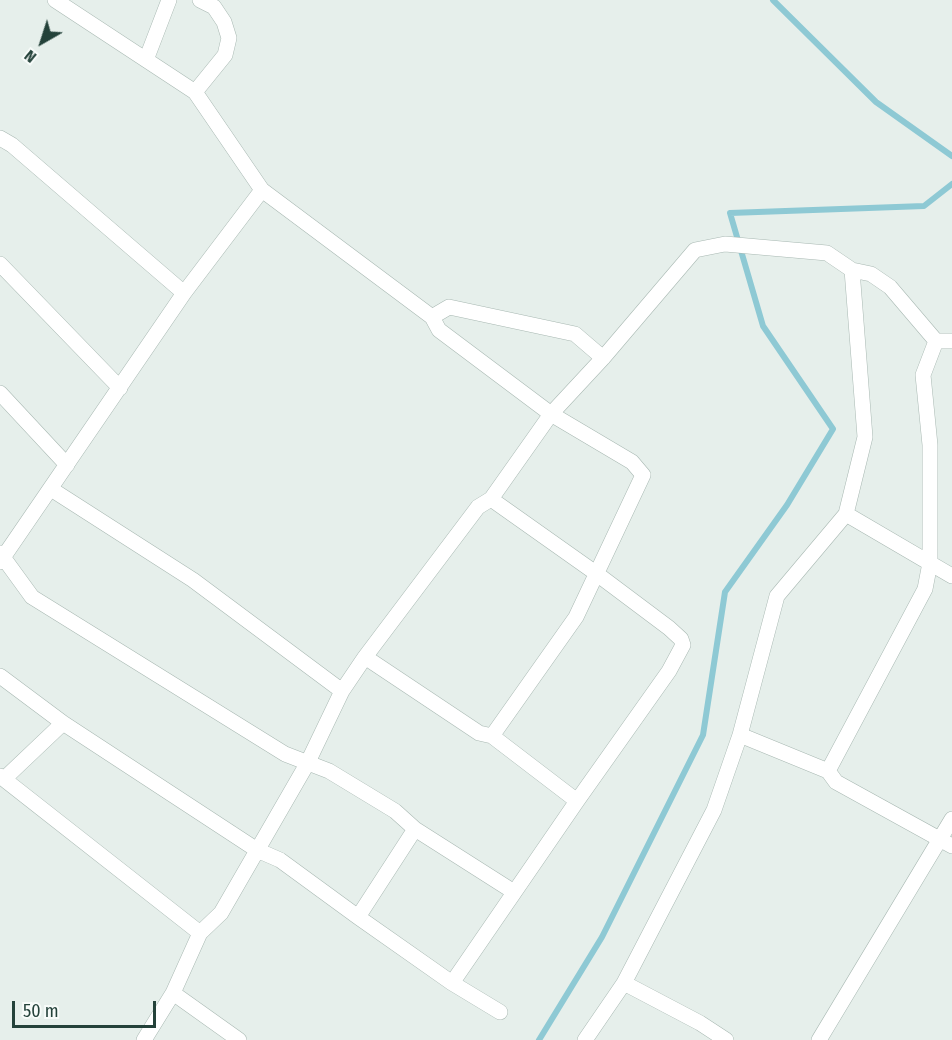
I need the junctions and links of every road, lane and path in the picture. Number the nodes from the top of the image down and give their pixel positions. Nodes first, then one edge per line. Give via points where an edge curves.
1 (55, 0) edge
2 (169, 0) edge
3 (200, 0) edge
4 (146, 60) junction
5 (195, 92) junction
6 (0, 138) edge
7 (262, 190) junction
8 (0, 264) edge
9 (852, 270) junction
10 (184, 293) junction
11 (432, 317) junction
12 (936, 341) junction
13 (952, 341) edge
14 (603, 358) junction
15 (120, 388) junction
16 (0, 393) edge
17 (551, 414) junction
18 (67, 465) junction
19 (51, 489) junction
20 (491, 499) junction
21 (846, 514) junction
22 (1, 558) edge
23 (930, 563) junction
24 (597, 574) junction
25 (952, 576) edge
26 (365, 657) junction
27 (0, 676) edge
28 (342, 691) junction
29 (63, 723) junction
30 (740, 735) junction
31 (492, 736) junction
32 (307, 764) junction
33 (828, 771) junction
34 (2, 778) edge
35 (577, 801) junction
36 (952, 819) edge
37 (415, 829) junction
38 (946, 843) edge
39 (257, 850) junction
40 (514, 892) junction
41 (358, 917) junction
42 (200, 933) junction
43 (452, 983) junction
44 (624, 983) junction
45 (173, 993) junction
46 (500, 1012) dead end
47 (144, 1040) edge
48 (239, 1040) edge
49 (585, 1040) edge
50 (726, 1040) edge
51 (819, 1040) edge

1 - 4 street
2 - 4 street
3 - 5 street via 214,7 229,38 225,55
4 - 5 street
5 - 7 street
6 - 10 street
7 - 10 street
7 - 11 street
8 - 15 street
9 - 12 street via 871,274 890,287
9 - 14 street via 827,253 725,244 695,250
9 - 21 street via 865,437
10 - 15 street
11 - 14 street via 449,307 575,334
11 - 17 street via 440,330
12 - 13 street
12 - 23 street via 924,375 930,445
14 - 17 street
15 - 18 street
16 - 18 street
17 - 20 street
17 - 24 street via 632,462 643,475
18 - 19 street
19 - 22 street
19 - 28 street via 193,580
20 - 24 street
20 - 26 street via 478,507
21 - 23 street
21 - 30 street via 777,596
22 - 32 street via 32,597
23 - 25 street
23 - 33 street via 925,590
24 - 31 street via 576,617
24 - 35 street via 669,628 683,645
26 - 28 street
26 - 31 street via 480,733
27 - 29 street
28 - 32 street
29 - 34 street
29 - 39 street
30 - 33 street
30 - 44 street via 714,810
31 - 35 street
32 - 37 street via 339,776 395,811
32 - 39 street
33 - 38 street via 836,782
34 - 42 street
35 - 40 street
36 - 38 street
37 - 40 street
37 - 41 street
38 - 51 street
39 - 41 street via 280,860
39 - 42 street via 221,913
40 - 43 street
41 - 43 street
42 - 45 street
43 - 46 street
44 - 49 street
44 - 50 street
45 - 47 street
45 - 48 street

